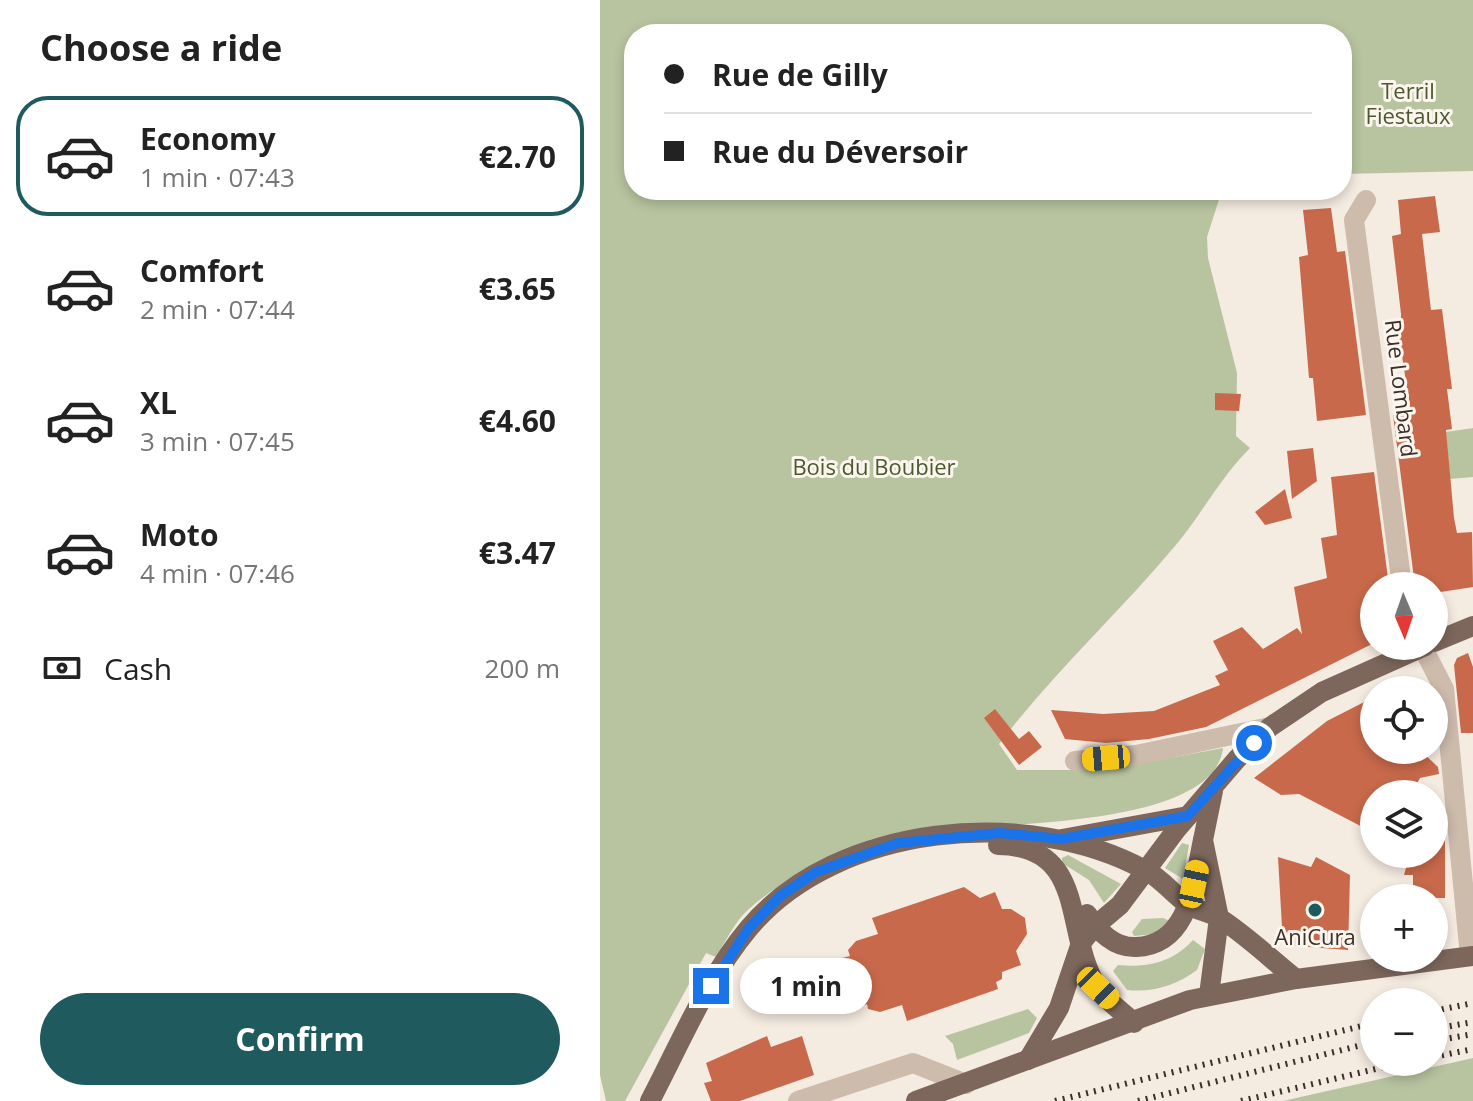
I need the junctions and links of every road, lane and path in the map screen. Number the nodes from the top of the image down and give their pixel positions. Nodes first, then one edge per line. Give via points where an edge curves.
1 (1366, 200) dead end
2 (1400, 572) edge
3 (1473, 626) edge
4 (1448, 636) edge
5 (1392, 660) edge
6 (1430, 660) edge
7 (1270, 727) junction
8 (1075, 761) dead end
9 (1213, 791) junction
10 (1188, 816) junction
11 (1061, 839) junction
12 (1203, 840) junction
13 (898, 843) junction
14 (1147, 870) junction
15 (1066, 880) junction
16 (1189, 905) junction
17 (1219, 918) junction
18 (1095, 926) junction
19 (1081, 943) junction
20 (1471, 956) edge
21 (1296, 979) junction
22 (1209, 995) junction
23 (1134, 1023) junction
24 (1028, 1060) junction
25 (966, 1084) junction
26 (650, 1101) edge
27 (798, 1101) edge
28 (916, 1101) edge

1 - 2 street, Rue Lombard via 1354,220
3 - 4 main road
5 - 7 main road via 1322,692
6 - 20 street via 1444,689
7 - 8 street via 1136,755
7 - 9 main road
9 - 10 main road
9 - 12 main road
10 - 11 main road
10 - 14 main road
11 - 13 main road via 1007,833
11 - 14 main road
12 - 16 main road
12 - 17 main road
13 - 15 main road via 1019,845 1048,861
13 - 26 main road via 816,872 780,896 724,961
14 - 16 main road
14 - 18 main road via 1120,905
15 - 18 main road
15 - 19 main road
16 - 17 main road
16 - 18 main road via 1169,937 1149,947 1125,948
17 - 21 main road
17 - 22 main road
18 - 19 main road
19 - 23 main road via 1098,988
19 - 24 main road via 1059,1008
20 - 21 main road
21 - 22 main road
22 - 23 main road
23 - 24 main road
24 - 25 main road
25 - 27 street via 913,1063
25 - 28 main road

